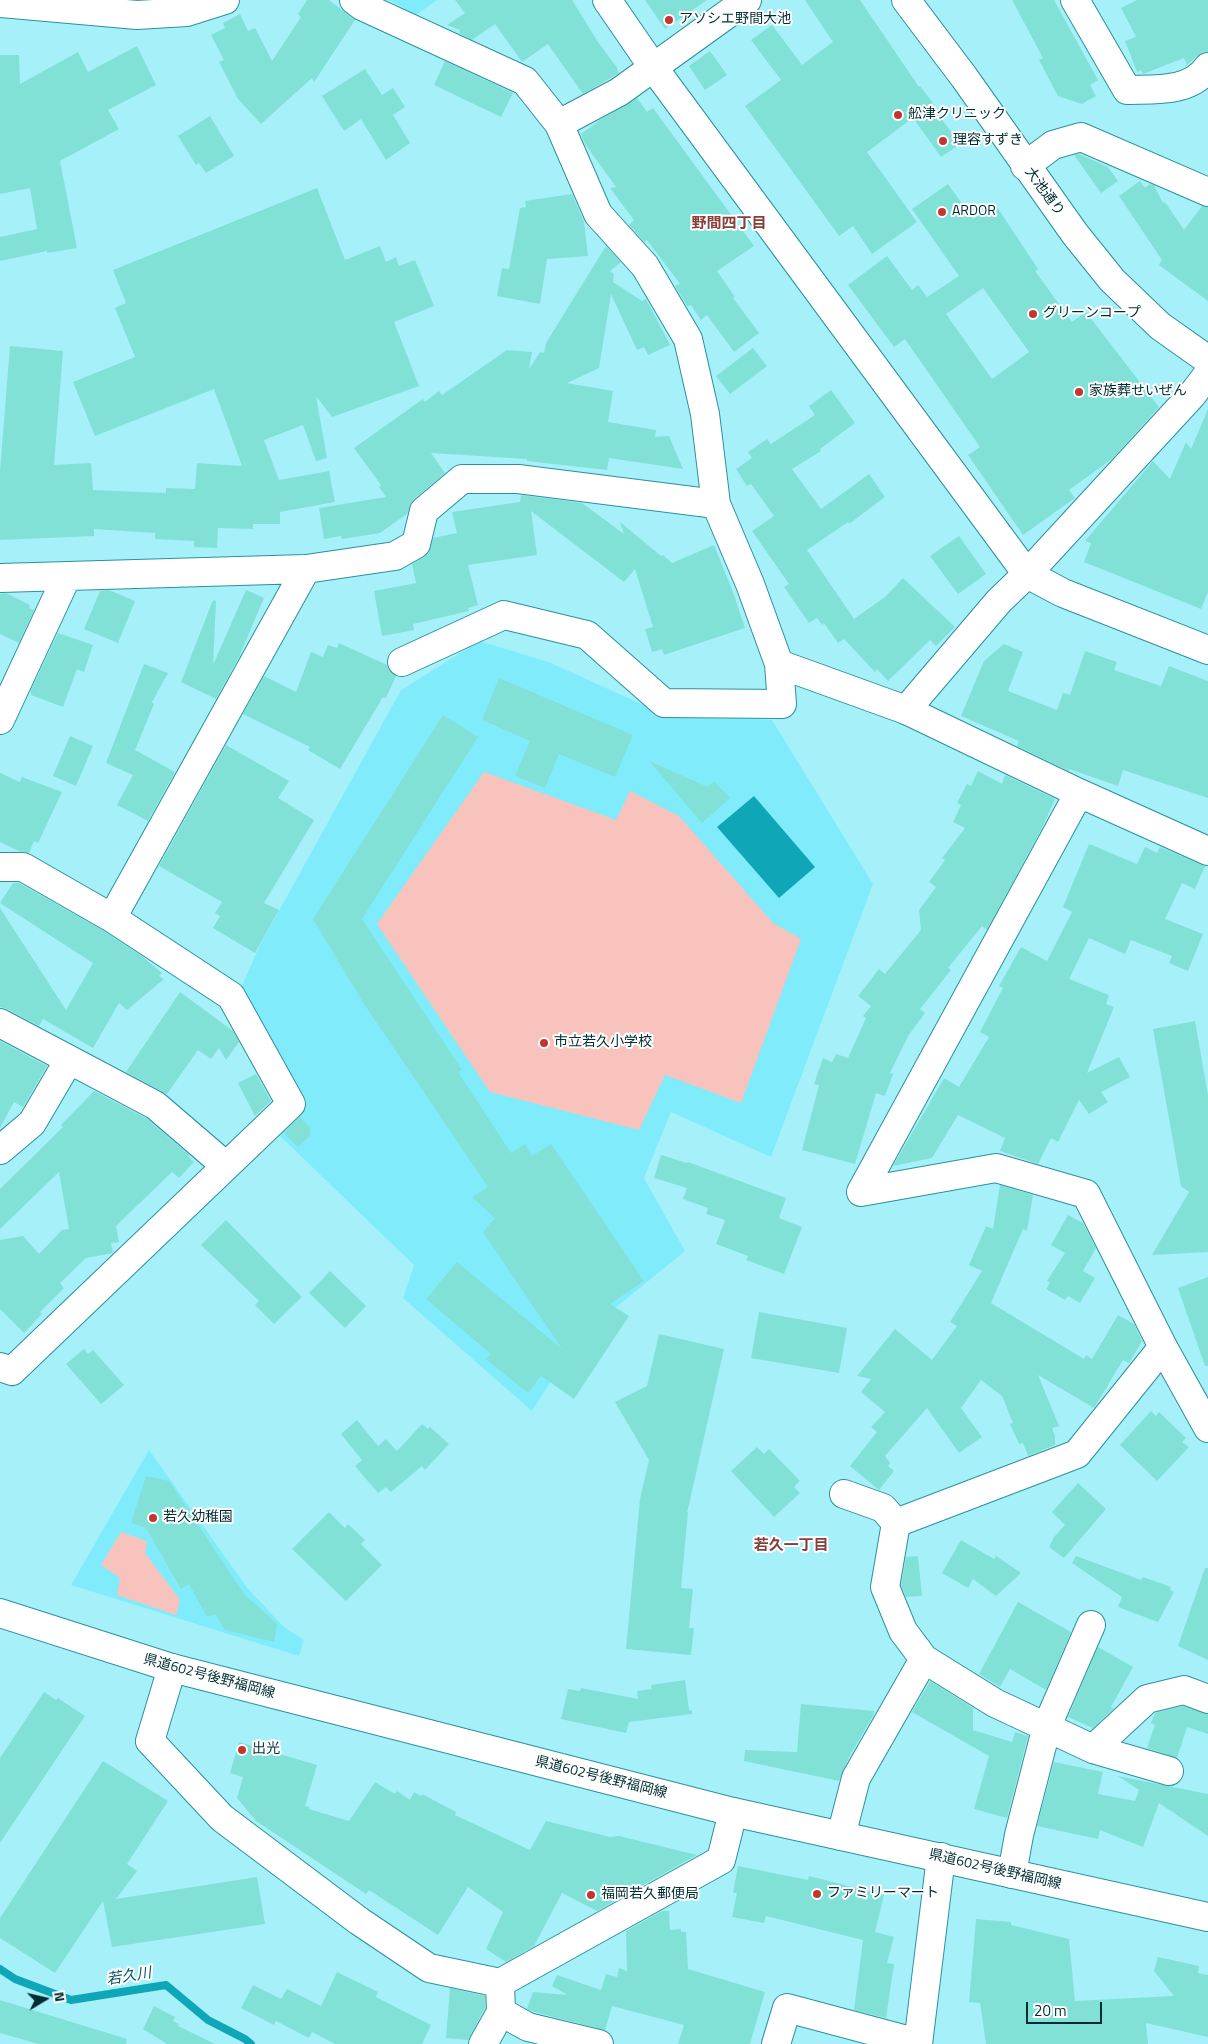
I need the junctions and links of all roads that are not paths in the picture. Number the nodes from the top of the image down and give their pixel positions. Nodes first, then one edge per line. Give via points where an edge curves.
1 (225, 0) edge
2 (354, 0) edge
3 (607, 0) edge
4 (747, 0) edge
5 (906, 0) edge
6 (1075, 0) edge
7 (0, 3) edge
8 (186, 6) edge
9 (653, 67) junction
10 (1208, 67) edge
11 (560, 124) junction
12 (1025, 166) junction
13 (1208, 192) edge
14 (1208, 360) edge
15 (1208, 374) edge
16 (716, 504) junction
17 (306, 569) junction
18 (1027, 574) junction
19 (67, 576) junction
20 (0, 578) edge
21 (1208, 650) edge
22 (402, 662) dead end
23 (779, 664) junction
24 (906, 710) junction
25 (0, 720) edge
26 (1079, 793) junction
27 (1208, 851) edge
28 (0, 867) edge
29 (112, 918) junction
30 (0, 1023) edge
31 (69, 1060) junction
32 (0, 1150) edge
33 (226, 1166) junction
34 (1163, 1347) junction
35 (4, 1373) edge
36 (1197, 1384) edge
37 (1208, 1428) edge
38 (844, 1494) dead end
39 (896, 1523) junction
40 (0, 1613) edge
41 (1091, 1625) dead end
42 (924, 1659) junction
43 (172, 1668) junction
44 (1208, 1699) edge
45 (1047, 1726) junction
46 (1093, 1748) junction
47 (1169, 1771) dead end
48 (733, 1812) junction
49 (841, 1836) junction
50 (941, 1857) junction
51 (1012, 1874) junction
52 (1208, 1917) edge
53 (500, 1983) junction
54 (500, 2012) junction
55 (483, 2044) edge
56 (599, 2044) edge
57 (776, 2044) edge
58 (918, 2044) edge

1 - 8 street
2 - 11 street via 525,81
3 - 9 street
4 - 9 street
5 - 12 street, 大池通り
6 - 10 street via 1127,90 1178,88 1203,74
7 - 8 street via 137,15
9 - 11 street via 619,92
9 - 18 street
11 - 16 street via 598,214 645,266 688,339 705,414
12 - 13 street via 1053,145 1081,138
12 - 14 street, 大池通り via 1112,280 1160,326
15 - 18 street via 1192,396
16 - 17 street via 518,479 462,479 424,511 416,544 395,556
16 - 23 street
17 - 19 street
17 - 29 street
18 - 21 street via 1063,593
18 - 24 street via 999,601
19 - 20 street
19 - 25 street
22 - 23 street via 504,615 587,635 664,703 782,704
23 - 24 street
24 - 26 street
26 - 27 street
26 - 34 street via 861,1192 996,1168 1086,1194
28 - 29 street via 23,867
29 - 33 street via 230,996 291,1104
30 - 31 street
31 - 32 street via 32,1124
31 - 33 street via 155,1105
33 - 35 street
34 - 36 street
34 - 39 street via 1077,1454
36 - 37 street
38 - 39 street via 883,1508
39 - 42 street via 886,1587 903,1632
40 - 43 street, 県道602号後野福岡線
41 - 45 street
42 - 45 street via 995,1703
42 - 49 street via 856,1778
43 - 48 street, 県道602号後野福岡線
43 - 53 street via 150,1741 222,1818 358,1921 429,1968
44 - 46 street via 1184,1690 1147,1699
45 - 46 street
45 - 51 street
46 - 47 street
48 - 49 street, 県道602号後野福岡線
48 - 53 street via 721,1860
49 - 50 street, 県道602号後野福岡線
50 - 51 street, 県道602号後野福岡線
50 - 58 street
51 - 52 street, 県道602号後野福岡線
53 - 54 street
54 - 55 street
54 - 56 street via 528,2027
57 - 58 street via 787,2008

